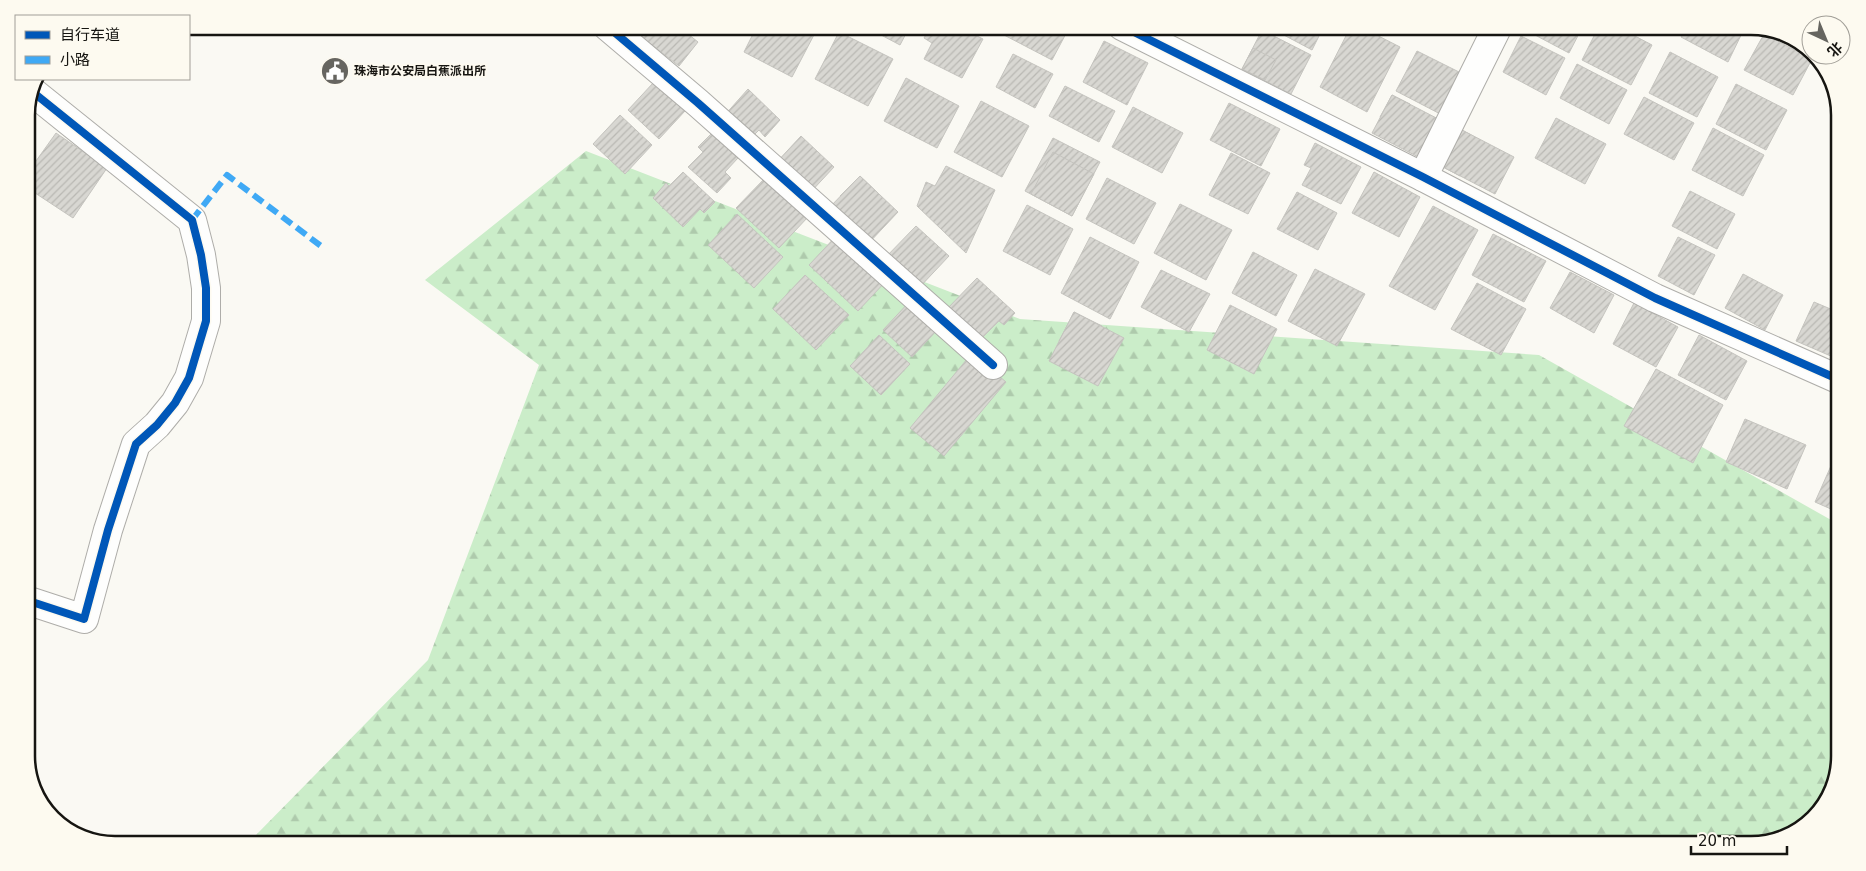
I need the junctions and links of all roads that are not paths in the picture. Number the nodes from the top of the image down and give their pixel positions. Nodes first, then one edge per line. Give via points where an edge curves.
1 (618, 35) edge
2 (1140, 35) edge
3 (1494, 35) edge
4 (38, 96) edge
5 (1423, 177) junction
6 (993, 365) dead end
7 (1831, 376) edge
8 (35, 603) edge

1 - 6 street
2 - 5 street
3 - 5 street
4 - 8 street via 192,220 202,254 206,320 189,378 175,403 136,444 84,619
5 - 7 street via 1655,298

